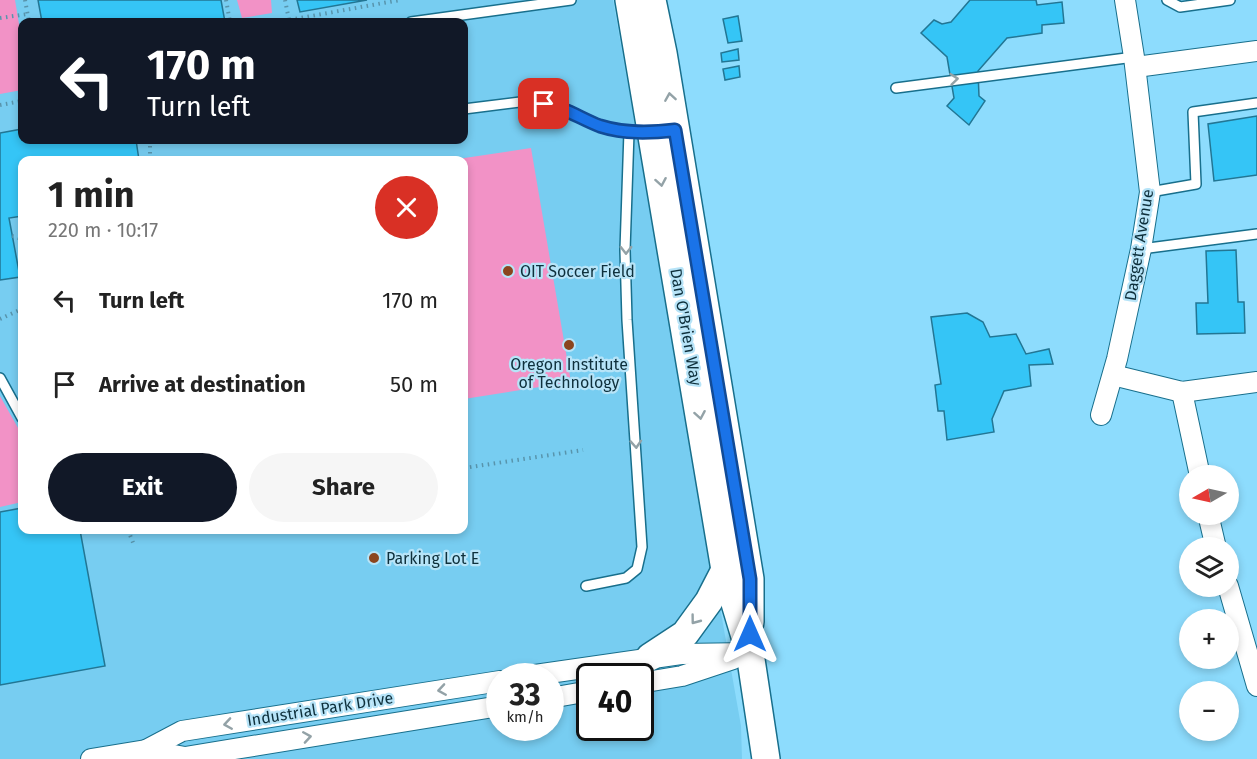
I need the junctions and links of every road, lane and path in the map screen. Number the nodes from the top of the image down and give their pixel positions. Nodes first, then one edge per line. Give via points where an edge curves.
1 (25, 0) edge
2 (226, 0) edge
3 (285, 0) edge
4 (400, 0) edge
5 (571, 0) edge
6 (629, 0) edge
7 (652, 0) edge
8 (666, 0) edge
9 (1125, 0) edge
10 (1167, 0) edge
11 (1230, 0) edge
12 (28, 14) junction
13 (0, 18) edge
14 (28, 18) edge
15 (229, 18) edge
16 (289, 18) edge
17 (300, 18) edge
18 (440, 18) edge
19 (663, 52) junction
20 (1257, 52) edge
21 (1135, 62) junction
22 (896, 88) dead end
23 (18, 102) edge
24 (1257, 103) edge
25 (0, 105) edge
26 (468, 108) edge
27 (652, 132) junction
28 (1150, 192) junction
29 (1257, 234) edge
30 (12, 236) dead end
31 (18, 238) edge
32 (1141, 249) junction
33 (18, 311) edge
34 (0, 319) edge
35 (1113, 375) junction
36 (0, 378) edge
37 (1257, 382) edge
38 (1182, 392) junction
39 (18, 410) edge
40 (1101, 415) dead end
41 (583, 450) dead end
42 (1198, 465) edge
43 (468, 467) edge
44 (130, 534) edge
45 (134, 545) dead end
46 (725, 570) junction
47 (586, 586) dead end
48 (1231, 597) edge
49 (750, 653) junction
50 (650, 657) junction
51 (564, 670) edge
52 (654, 681) edge
53 (486, 683) edge
54 (1257, 686) edge
55 (486, 708) edge
56 (146, 750) junction
57 (92, 759) edge
58 (766, 759) edge

1 - 12 path
2 - 15 path
3 - 16 path
4 - 17 path
5 - 18 lane
6 - 27 street, Dan O'Brien Way
7 - 19 street, Dan O'Brien Way
8 - 19 street
9 - 21 street, Daggett Avenue
10 - 11 lane via 1180,7
12 - 13 path
12 - 14 path
27 -> 19 street, Dan O'Brien Way
20 - 21 street
22 -> 21 lane
21 - 28 street, Daggett Avenue
23 - 25 path
24 - 28 lane via 1193,112 1196,184
26 - 27 lane via 528,101 559,106 600,126
27 -> 46 street, Dan O'Brien Way
27 -> 47 lane via 625,250 642,547 637,569 626,578
27 - 49 street, Dan O'Brien Way via 750,579
28 - 32 street, Daggett Avenue
29 - 32 lane
30 - 31 path
32 - 35 street, Daggett Avenue
33 - 34 path
35 - 38 street
35 - 40 street, Daggett Avenue
36 - 39 lane
37 - 38 street
38 - 42 street
41 - 43 path
44 - 45 path
46 - 49 street, Dan O'Brien Way
46 -> 50 street via 685,634
48 - 54 street
49 - 50 street
49 - 52 street via 682,676
49 - 58 street, Dan O'Brien Way
50 - 51 street
53 -> 56 street, Industrial Park Drive via 182,731
56 -> 55 street, Industrial Park Drive via 185,757
56 - 57 street, Industrial Park Drive

